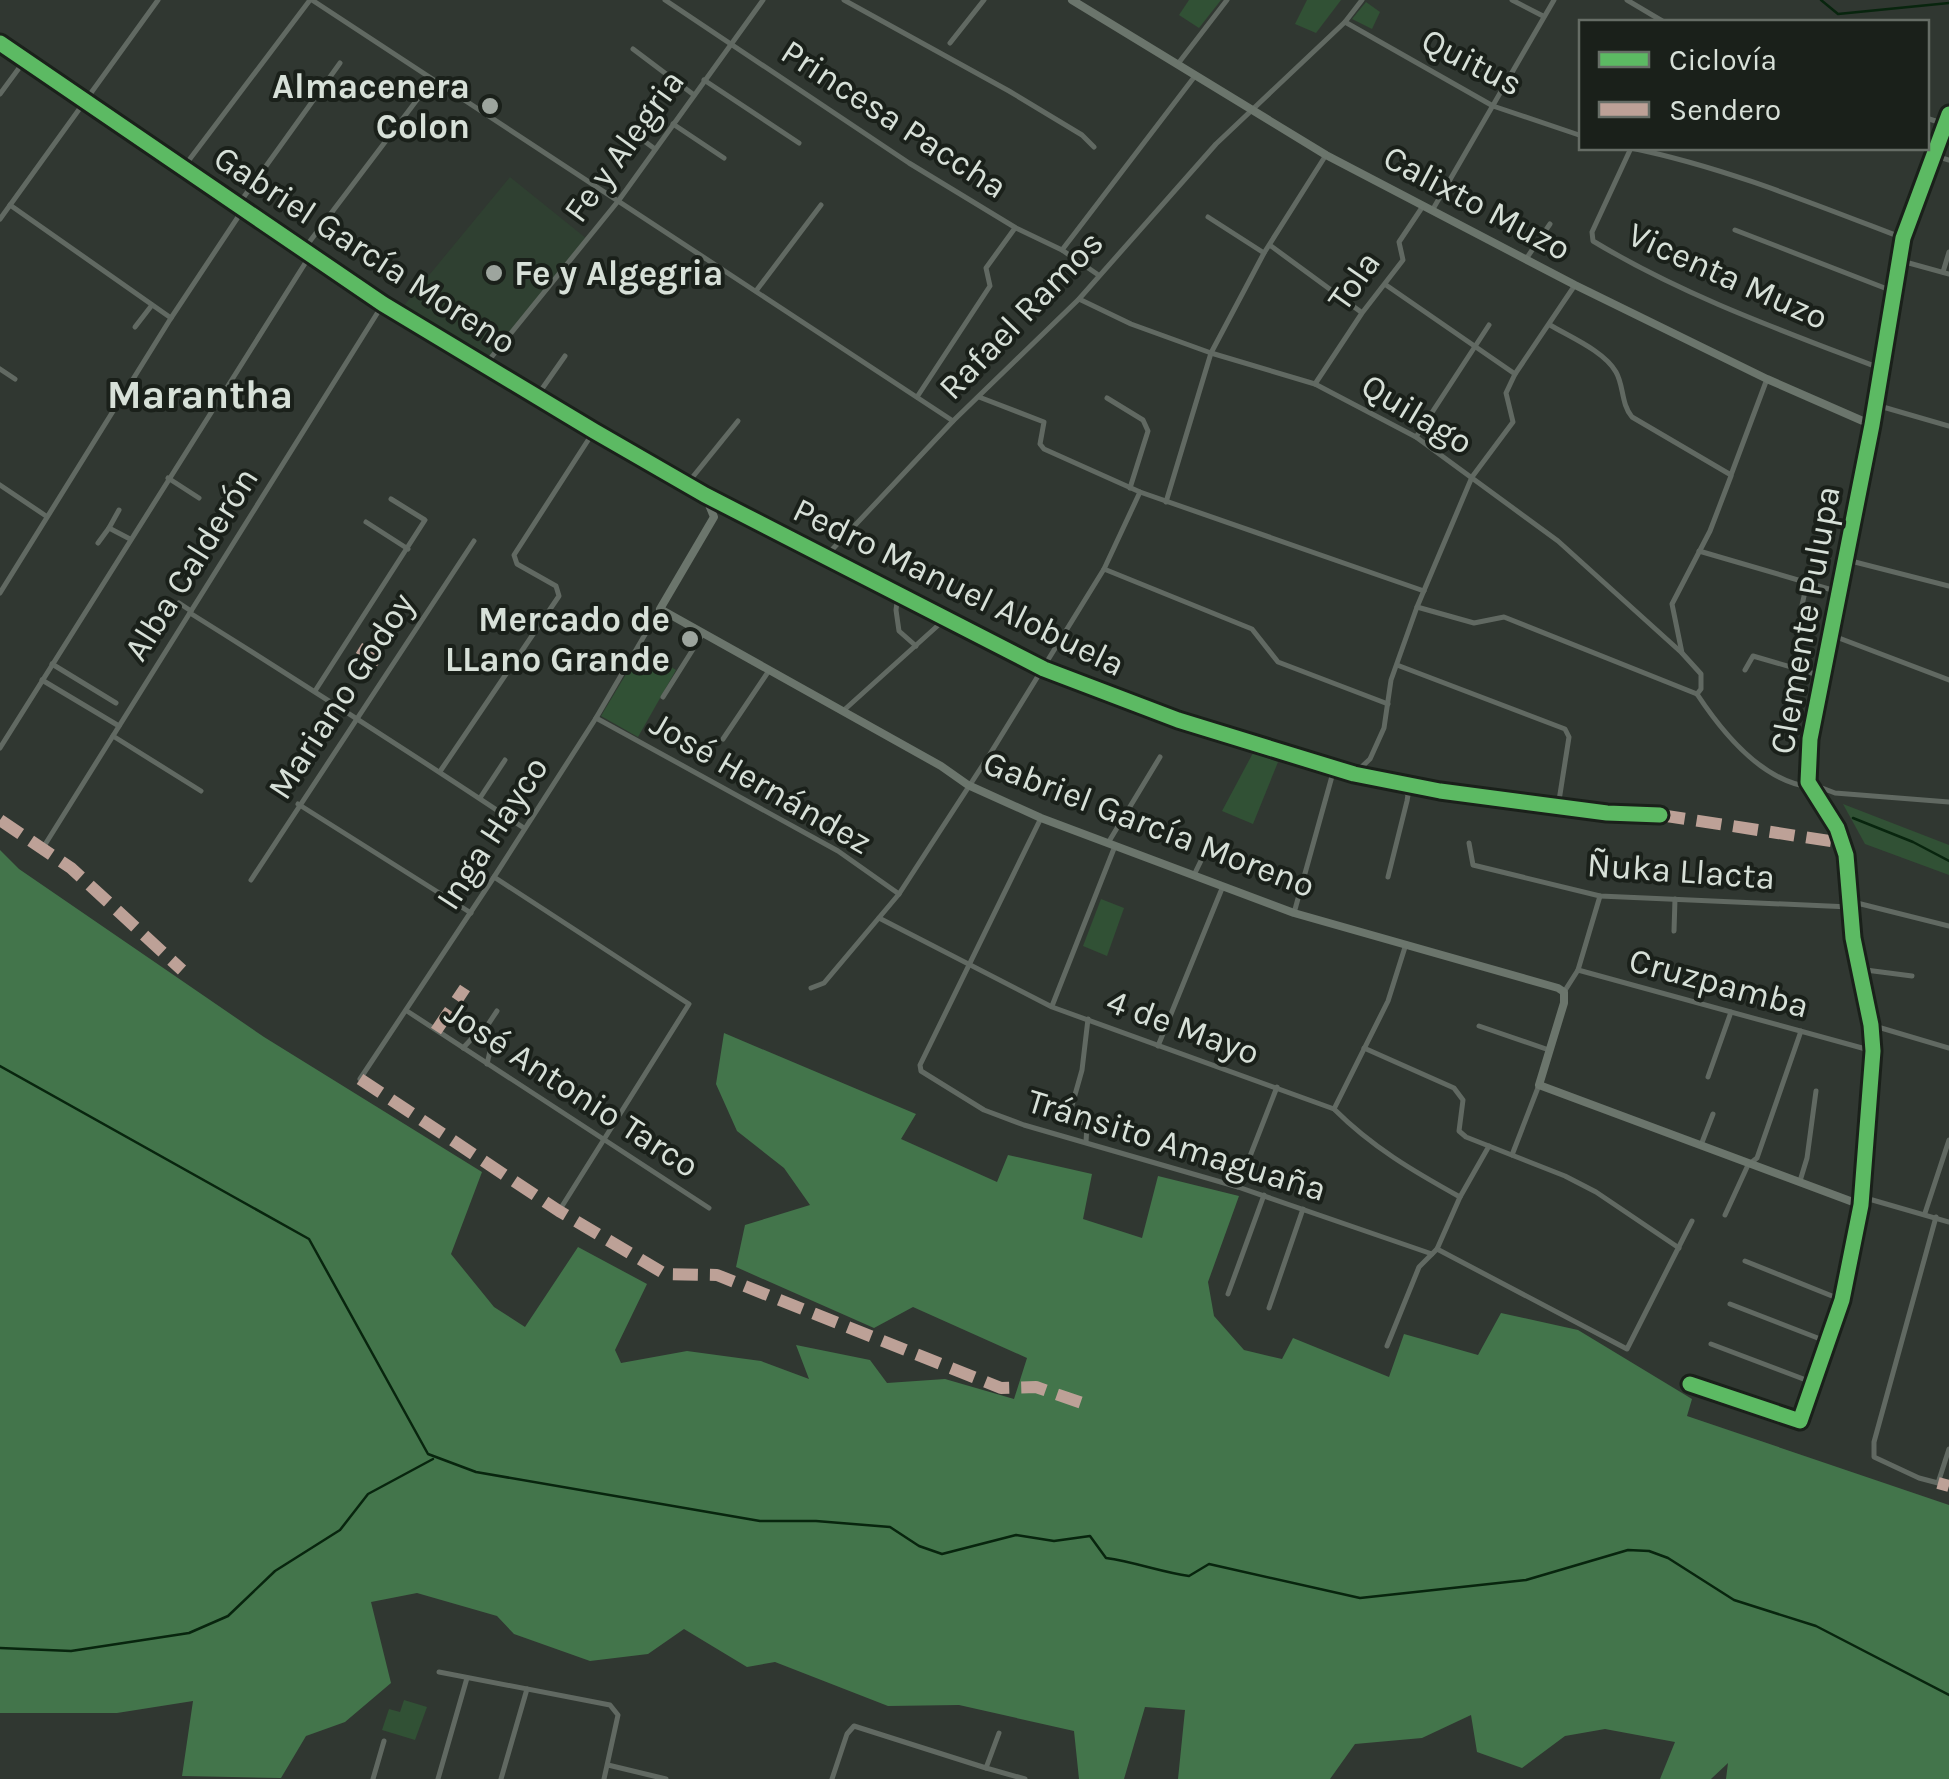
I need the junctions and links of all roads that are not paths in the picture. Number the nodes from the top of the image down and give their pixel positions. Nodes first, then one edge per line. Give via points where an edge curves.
1 (158, 0) edge
2 (311, 0) edge
3 (665, 0) edge
4 (762, 0) edge
5 (844, 0) edge
6 (984, 0) edge
7 (1072, 0) edge
8 (1226, 0) edge
9 (1362, 0) edge
10 (1512, 0) edge
11 (1554, 0) edge
12 (1627, 0) edge
13 (1543, 16) junction
14 (1661, 20) edge
15 (1344, 22) junction
16 (730, 42) junction
17 (0, 43) edge
18 (950, 43) dead end
19 (633, 49) dead end
20 (25, 60) junction
21 (340, 64) dead end
22 (1177, 64) junction
23 (1195, 76) junction
24 (432, 80) junction
25 (704, 80) junction
26 (0, 94) edge
27 (694, 95) junction
28 (83, 101) junction
29 (1494, 106) junction
30 (1252, 110) junction
31 (1949, 114) edge
32 (1929, 119) edge
33 (673, 124) junction
34 (1945, 124) junction
35 (629, 130) dead end
36 (1579, 135) edge
37 (798, 143) dead end
38 (1094, 147) dead end
39 (655, 149) junction
40 (1629, 150) edge
41 (1640, 150) edge
42 (1932, 155) junction
43 (1326, 156) junction
44 (724, 158) dead end
45 (1949, 160) edge
46 (183, 168) junction
47 (619, 200) junction
48 (10, 205) junction
49 (821, 205) dead end
50 (241, 206) junction
51 (1428, 207) junction
52 (1208, 217) dead end
53 (0, 219) edge
54 (1550, 224) dead end
55 (1016, 228) junction
56 (1735, 230) dead end
57 (1903, 238) junction
58 (1270, 246) junction
59 (1062, 250) junction
60 (307, 252) junction
61 (1949, 252) edge
62 (1264, 253) junction
63 (1526, 259) junction
64 (1898, 260) junction
65 (1946, 273) edge
66 (1098, 275) junction
67 (1386, 284) junction
68 (1575, 285) junction
69 (756, 291) junction
70 (1896, 292) junction
71 (1079, 299) junction
72 (152, 304) junction
73 (383, 304) junction
74 (1362, 313) junction
75 (170, 318) junction
76 (1550, 324) junction
77 (1489, 325) dead end
78 (136, 326) dead end
79 (1472, 348) junction
80 (1211, 353) junction
81 (565, 356) dead end
82 (485, 365) junction
83 (0, 369) edge
84 (1882, 369) junction
85 (1515, 374) junction
86 (14, 379) dead end
87 (1768, 379) junction
88 (1315, 384) junction
89 (537, 396) junction
90 (916, 397) junction
91 (979, 397) junction
92 (1106, 398) dead end
93 (1876, 406) junction
94 (738, 421) dead end
95 (953, 421) junction
96 (1872, 425) junction
97 (1949, 426) edge
98 (594, 431) junction
99 (1416, 437) junction
100 (1731, 475) junction
101 (1472, 477) junction
102 (168, 478) junction
103 (687, 484) junction
104 (0, 486) edge
105 (1130, 488) junction
106 (1140, 492) junction
107 (705, 495) junction
108 (200, 498) dead end
109 (391, 499) dead end
110 (1166, 502) junction
111 (119, 510) dead end
112 (46, 516) junction
113 (366, 522) dead end
114 (109, 528) junction
115 (130, 539) junction
116 (474, 540) dead end
117 (98, 543) dead end
118 (408, 549) junction
119 (1699, 551) junction
120 (826, 556) junction
121 (1844, 559) junction
122 (1104, 568) junction
123 (1807, 583) junction
124 (1949, 586) edge
125 (1424, 591) junction
126 (1838, 592) junction
127 (0, 593) edge
128 (898, 596) junction
129 (179, 604) dead end
130 (1417, 607) junction
131 (660, 609) junction
132 (191, 612) junction
133 (1800, 614) dead end
134 (944, 620) junction
135 (702, 635) junction
136 (1832, 635) junction
137 (916, 646) junction
138 (1682, 653) junction
139 (52, 664) junction
140 (1397, 664) junction
141 (1044, 669) junction
142 (1745, 670) dead end
143 (768, 672) junction
144 (1825, 677) junction
145 (42, 680) junction
146 (1949, 680) edge
147 (315, 691) junction
148 (1697, 694) junction
149 (663, 698) dead end
150 (116, 702) dead end
151 (1388, 704) junction
152 (842, 712) junction
153 (596, 718) junction
154 (354, 719) junction
155 (119, 726) junction
156 (113, 736) junction
157 (724, 739) dead end
158 (0, 748) edge
159 (1160, 758) dead end
160 (505, 760) dead end
161 (1334, 769) junction
162 (441, 770) junction
163 (1354, 774) junction
164 (1398, 783) junction
165 (968, 785) junction
166 (1809, 785) junction
167 (201, 791) dead end
168 (480, 798) junction
169 (1949, 802) edge
170 (298, 804) junction
171 (1558, 807) junction
172 (1660, 816) dead end
173 (1041, 818) junction
174 (524, 828) junction
175 (1212, 838) dead end
176 (1469, 843) dead end
177 (1112, 845) junction
178 (41, 851) dead end
179 (1194, 875) junction
180 (1388, 877) dead end
181 (494, 878) junction
182 (251, 880) dead end
183 (1223, 886) junction
184 (900, 894) junction
185 (1600, 896) junction
186 (1675, 899) junction
187 (1850, 904) junction
188 (472, 913) junction
189 (1294, 914) junction
190 (879, 918) junction
191 (1949, 926) edge
192 (1674, 932) dead end
193 (1406, 944) junction
194 (970, 963) junction
195 (1858, 969) junction
196 (1578, 970) junction
197 (1912, 976) dead end
198 (811, 988) dead end
199 (1564, 992) junction
200 (1052, 1006) junction
201 (407, 1011) junction
202 (497, 1011) dead end
203 (1731, 1012) junction
204 (1088, 1019) junction
205 (1871, 1025) junction
206 (1478, 1026) dead end
207 (1802, 1031) junction
208 (483, 1032) junction
209 (1158, 1046) junction
210 (463, 1048) junction
211 (1364, 1048) junction
212 (1949, 1048) edge
213 (1550, 1050) junction
214 (1873, 1050) junction
215 (487, 1064) junction
216 (1708, 1077) dead end
217 (360, 1079) dead end
218 (1539, 1085) junction
219 (1277, 1087) junction
220 (1816, 1091) dead end
221 (1334, 1109) junction
222 (1713, 1114) dead end
223 (603, 1138) junction
224 (1949, 1140) edge
225 (1086, 1142) junction
226 (1700, 1145) junction
227 (1489, 1146) junction
228 (1512, 1155) junction
229 (1748, 1165) junction
230 (1800, 1184) junction
231 (1238, 1186) junction
232 (1264, 1196) junction
233 (1460, 1198) junction
234 (1861, 1201) junction
235 (709, 1208) dead end
236 (1304, 1209) junction
237 (559, 1211) dead end
238 (1925, 1213) junction
239 (1725, 1215) dead end
240 (1936, 1217) junction
241 (1692, 1221) dead end
242 (1949, 1222) edge
243 (1679, 1248) junction
244 (1435, 1251) junction
245 (1744, 1261) dead end
246 (1228, 1294) dead end
247 (1842, 1300) junction
248 (1730, 1304) dead end
249 (1269, 1308) dead end
250 (1828, 1342) junction
251 (1711, 1344) dead end
252 (1387, 1346) dead end
253 (1814, 1382) junction
254 (1690, 1384) dead end
255 (1949, 1450) edge
256 (439, 1672) dead end
257 (467, 1678) junction
258 (526, 1689) junction
259 (999, 1733) dead end
260 (384, 1741) dead end
261 (608, 1765) junction
262 (986, 1768) junction
263 (373, 1779) edge
264 (438, 1779) edge
265 (501, 1779) edge
266 (604, 1779) edge
267 (666, 1779) edge
268 (832, 1779) edge
269 (1026, 1779) edge

1 - 28 street
2 - 24 street
2 - 46 street
3 - 16 street, Princesa Paccha
4 - 16 street, Fe y Alegria
5 - 38 street via 1009,90
6 - 18 street
7 - 22 street, Calixto Muzo
8 - 22 street
9 - 15 street, Rafael Ramos
10 - 13 street
11 - 13 street, Tola
12 - 14 street
13 - 29 street, Tola
15 - 29 street, Quitus
15 - 30 street, Rafael Ramos
16 - 25 street, Fe y Alegria
16 - 55 street, Princesa Paccha
17 - 20 street, Gabriel García Moreno
19 - 27 street
20 - 26 street
20 - 28 street, Gabriel García Moreno
21 - 50 street
22 - 23 street, Calixto Muzo
23 - 30 street, Calixto Muzo
23 - 59 street
24 - 47 street
24 - 60 street
25 - 27 street, Fe y Alegria
25 - 37 street
27 - 33 street, Fe y Alegria
28 - 46 street, Gabriel García Moreno
28 - 48 street
29 - 36 street, Quitus
29 - 51 street, Tola
30 - 43 street, Calixto Muzo
30 - 66 street, Rafael Ramos
31 - 34 street, Clemente Pulupa
32 - 34 street
33 - 39 street, Fe y Alegria
33 - 44 street
34 - 42 street, Clemente Pulupa
35 - 39 street
39 - 47 street, Fe y Alegria
40 - 84 street, Vicenta Muzo via 1593,241 1654,277
41 - 57 street
42 - 45 street
42 - 57 street, Clemente Pulupa
43 - 51 street, Calixto Muzo
43 - 58 street
46 - 50 street, Gabriel García Moreno
47 - 69 street
47 - 82 street, Fe y Alegria
48 - 53 street
48 - 72 street
49 - 69 street
50 - 60 street, Gabriel García Moreno
50 - 75 street
51 - 63 street, Calixto Muzo
51 - 67 street, Tola via 1399,242 1402,260
52 - 62 street
54 - 63 street
55 - 59 street, Princesa Paccha
55 - 90 street via 986,268 990,286
56 - 70 street
57 - 64 street, Clemente Pulupa
58 - 62 street
58 - 74 street
59 - 66 street, Princesa Paccha
60 - 73 street, Gabriel García Moreno
60 - 102 street
61 - 65 street
62 - 80 street
63 - 68 street, Calixto Muzo
64 - 65 street
64 - 70 street, Clemente Pulupa
66 - 71 street, Rafael Ramos
67 - 74 street, Tola
67 - 79 street
68 - 76 street
68 - 87 street, Calixto Muzo
69 - 90 street
70 - 84 street, Clemente Pulupa
71 - 80 street, Quilago
71 - 91 street, Rafael Ramos
72 - 75 street
72 - 78 street
73 - 82 street, Gabriel García Moreno
73 - 132 street, Alba Calderón
74 - 88 street, Tola
75 - 112 street
76 - 85 street
76 - 100 street via 1608,362 1632,417
77 - 79 street
79 - 85 street
79 - 99 street
80 - 88 street, Quilago
80 - 110 street
81 - 89 street
82 - 89 street, Gabriel García Moreno
83 - 86 street
84 - 93 street, Clemente Pulupa
85 - 101 street via 1505,395 1514,422
87 - 96 street, Calixto Muzo
87 - 100 street
88 - 99 street, Quilago
89 - 98 street, Gabriel García Moreno
90 - 95 street
91 - 95 street, Rafael Ramos
91 - 105 street via 1041,420 1044,449
92 - 105 street via 1146,423
93 - 96 street, Clemente Pulupa
93 - 97 street
94 - 103 street
95 - 120 street, Rafael Ramos
96 - 121 street, Clemente Pulupa
98 - 103 street, Gabriel García Moreno
98 - 162 street via 514,555 517,564 556,586 559,596
99 - 101 street, Quilago
100 - 119 street
101 - 125 street
101 - 138 street, Quilago via 1558,542
102 - 108 street
102 - 115 street
103 - 107 street, Gabriel García Moreno
104 - 112 street
105 - 106 street
106 - 110 street
106 - 122 street
107 - 120 street, Pedro Manuel Alobuela
107 - 131 street via 714,517
109 - 118 street via 426,520
110 - 125 street
111 - 114 street
112 - 127 street
113 - 118 street
114 - 115 street
114 - 117 street
115 - 139 street
116 - 154 street, Mariano Godoy
118 - 147 street
119 - 123 street
119 - 138 street via 1672,604
120 - 128 street, Pedro Manuel Alobuela
121 - 124 street
121 - 126 street, Clemente Pulupa
122 - 141 street
122 - 151 street via 1252,630 1278,662
123 - 126 street
123 - 133 street
125 - 130 street
126 - 136 street, Clemente Pulupa
128 - 134 street, Pedro Manuel Alobuela
128 - 137 street via 899,631
129 - 132 street
130 - 140 street
130 - 148 street via 1474,623 1504,617
131 - 135 street, Gabriel García Moreno
131 - 153 street, Inga Hayco
132 - 147 street
132 - 155 street, Alba Calderón
134 - 137 street
134 - 141 street, Pedro Manuel Alobuela
135 - 143 street, Gabriel García Moreno
135 - 149 street
136 - 144 street, Clemente Pulupa
136 - 146 street
137 - 152 street
138 - 148 street via 1701,674
139 - 145 street
139 - 150 street
140 - 151 street
140 - 171 street via 1565,729
141 - 161 street, Pedro Manuel Alobuela
141 - 165 street
142 - 144 street via 1753,656
143 - 152 street, Gabriel García Moreno
143 - 157 street
144 - 166 street, Clemente Pulupa via 1810,739
145 - 155 street
145 - 158 street
147 - 154 street
148 - 166 street via 1747,756 1790,784
151 - 163 street via 1370,759
152 - 165 street, Gabriel García Moreno
153 - 174 street, Inga Hayco
153 - 184 street, José Hernández via 838,852
154 - 162 street
154 - 170 street, Mariano Godoy
155 - 156 street, Alba Calderón
156 - 167 street
156 - 178 street, Alba Calderón
159 - 177 street
160 - 168 street
161 - 163 street, Pedro Manuel Alobuela
161 - 189 street
162 - 168 street
163 - 164 street, Pedro Manuel Alobuela
164 - 171 street, Pedro Manuel Alobuela
164 - 180 street via 1408,795
165 - 173 street, Gabriel García Moreno
165 - 184 street
166 - 169 street
166 - 187 street, Clemente Pulupa via 1843,843
168 - 174 street
170 - 182 street, Mariano Godoy
170 - 188 street
171 - 172 street, Pedro Manuel Alobuela
173 - 177 street, Gabriel García Moreno
173 - 194 street
174 - 181 street, Inga Hayco
175 - 179 street
176 - 185 street, Ñuka Llacta via 1474,866
177 - 179 street, Gabriel García Moreno
177 - 200 street
179 - 183 street, Gabriel García Moreno
181 - 188 street, Inga Hayco
181 - 223 street via 689,1004
183 - 189 street, Gabriel García Moreno
183 - 209 street
184 - 190 street
185 - 186 street, Ñuka Llacta
185 - 196 street
186 - 187 street, Ñuka Llacta
186 - 192 street
187 - 191 street, Ñuka Llacta
187 - 195 street, Clemente Pulupa
188 - 201 street, Inga Hayco
189 - 193 street, Gabriel García Moreno
190 - 194 street, 4 de Mayo
190 - 198 street via 824,983
193 - 199 street, Gabriel García Moreno
193 - 211 street
194 - 200 street, 4 de Mayo
194 - 225 street, Tránsito Amaguaña via 921,1070 984,1110
195 - 197 street
195 - 205 street, Clemente Pulupa
196 - 199 street, Cruzpamba
196 - 203 street, Cruzpamba
199 - 213 street
200 - 204 street, 4 de Mayo
201 - 210 street, José Antonio Tarco
201 - 217 street, Inga Hayco
202 - 208 street
203 - 207 street, Cruzpamba
203 - 216 street
204 - 209 street, 4 de Mayo
204 - 225 street via 1068,1116 1086,1122
205 - 212 street
205 - 214 street, Clemente Pulupa
206 - 213 street
207 - 214 street, Cruzpamba
207 - 229 street via 1757,1158
208 - 210 street
208 - 215 street via 491,1048
209 - 219 street, 4 de Mayo
210 - 215 street, José Antonio Tarco
211 - 221 street
211 - 227 street via 1454,1088 1463,1100 1459,1130
213 - 218 street
214 - 234 street, Clemente Pulupa
215 - 223 street, José Antonio Tarco
218 - 226 street
218 - 228 street
219 - 221 street, 4 de Mayo
219 - 231 street
220 - 230 street
221 - 233 street, 4 de Mayo via 1392,1160
222 - 226 street
223 - 235 street, José Antonio Tarco
223 - 237 street
224 - 238 street
225 - 231 street, Tránsito Amaguaña
226 - 229 street
227 - 228 street
227 - 233 street
228 - 243 street via 1596,1192
229 - 230 street
229 - 239 street
230 - 234 street
231 - 232 street, Tránsito Amaguaña
232 - 236 street, Tránsito Amaguaña
232 - 246 street
233 - 244 street
234 - 238 street
234 - 247 street, Clemente Pulupa
236 - 244 street, Tránsito Amaguaña
236 - 249 street
238 - 240 street
240 - 242 street
240 - 255 street via 1874,1442 1875,1460 1938,1483
241 - 243 street
243 - 244 street, Tránsito Amaguaña via 1627,1349
244 - 252 street via 1419,1267
245 - 247 street
247 - 250 street, Clemente Pulupa
248 - 250 street
250 - 253 street, Clemente Pulupa
251 - 253 street
253 - 254 street, Clemente Pulupa via 1800,1422
256 - 257 street
257 - 258 street
257 - 264 street
258 - 261 street via 615,1708
258 - 265 street
259 - 262 street
260 - 263 street
261 - 266 street
261 - 267 street
262 - 268 street via 858,1726 847,1734
262 - 269 street

